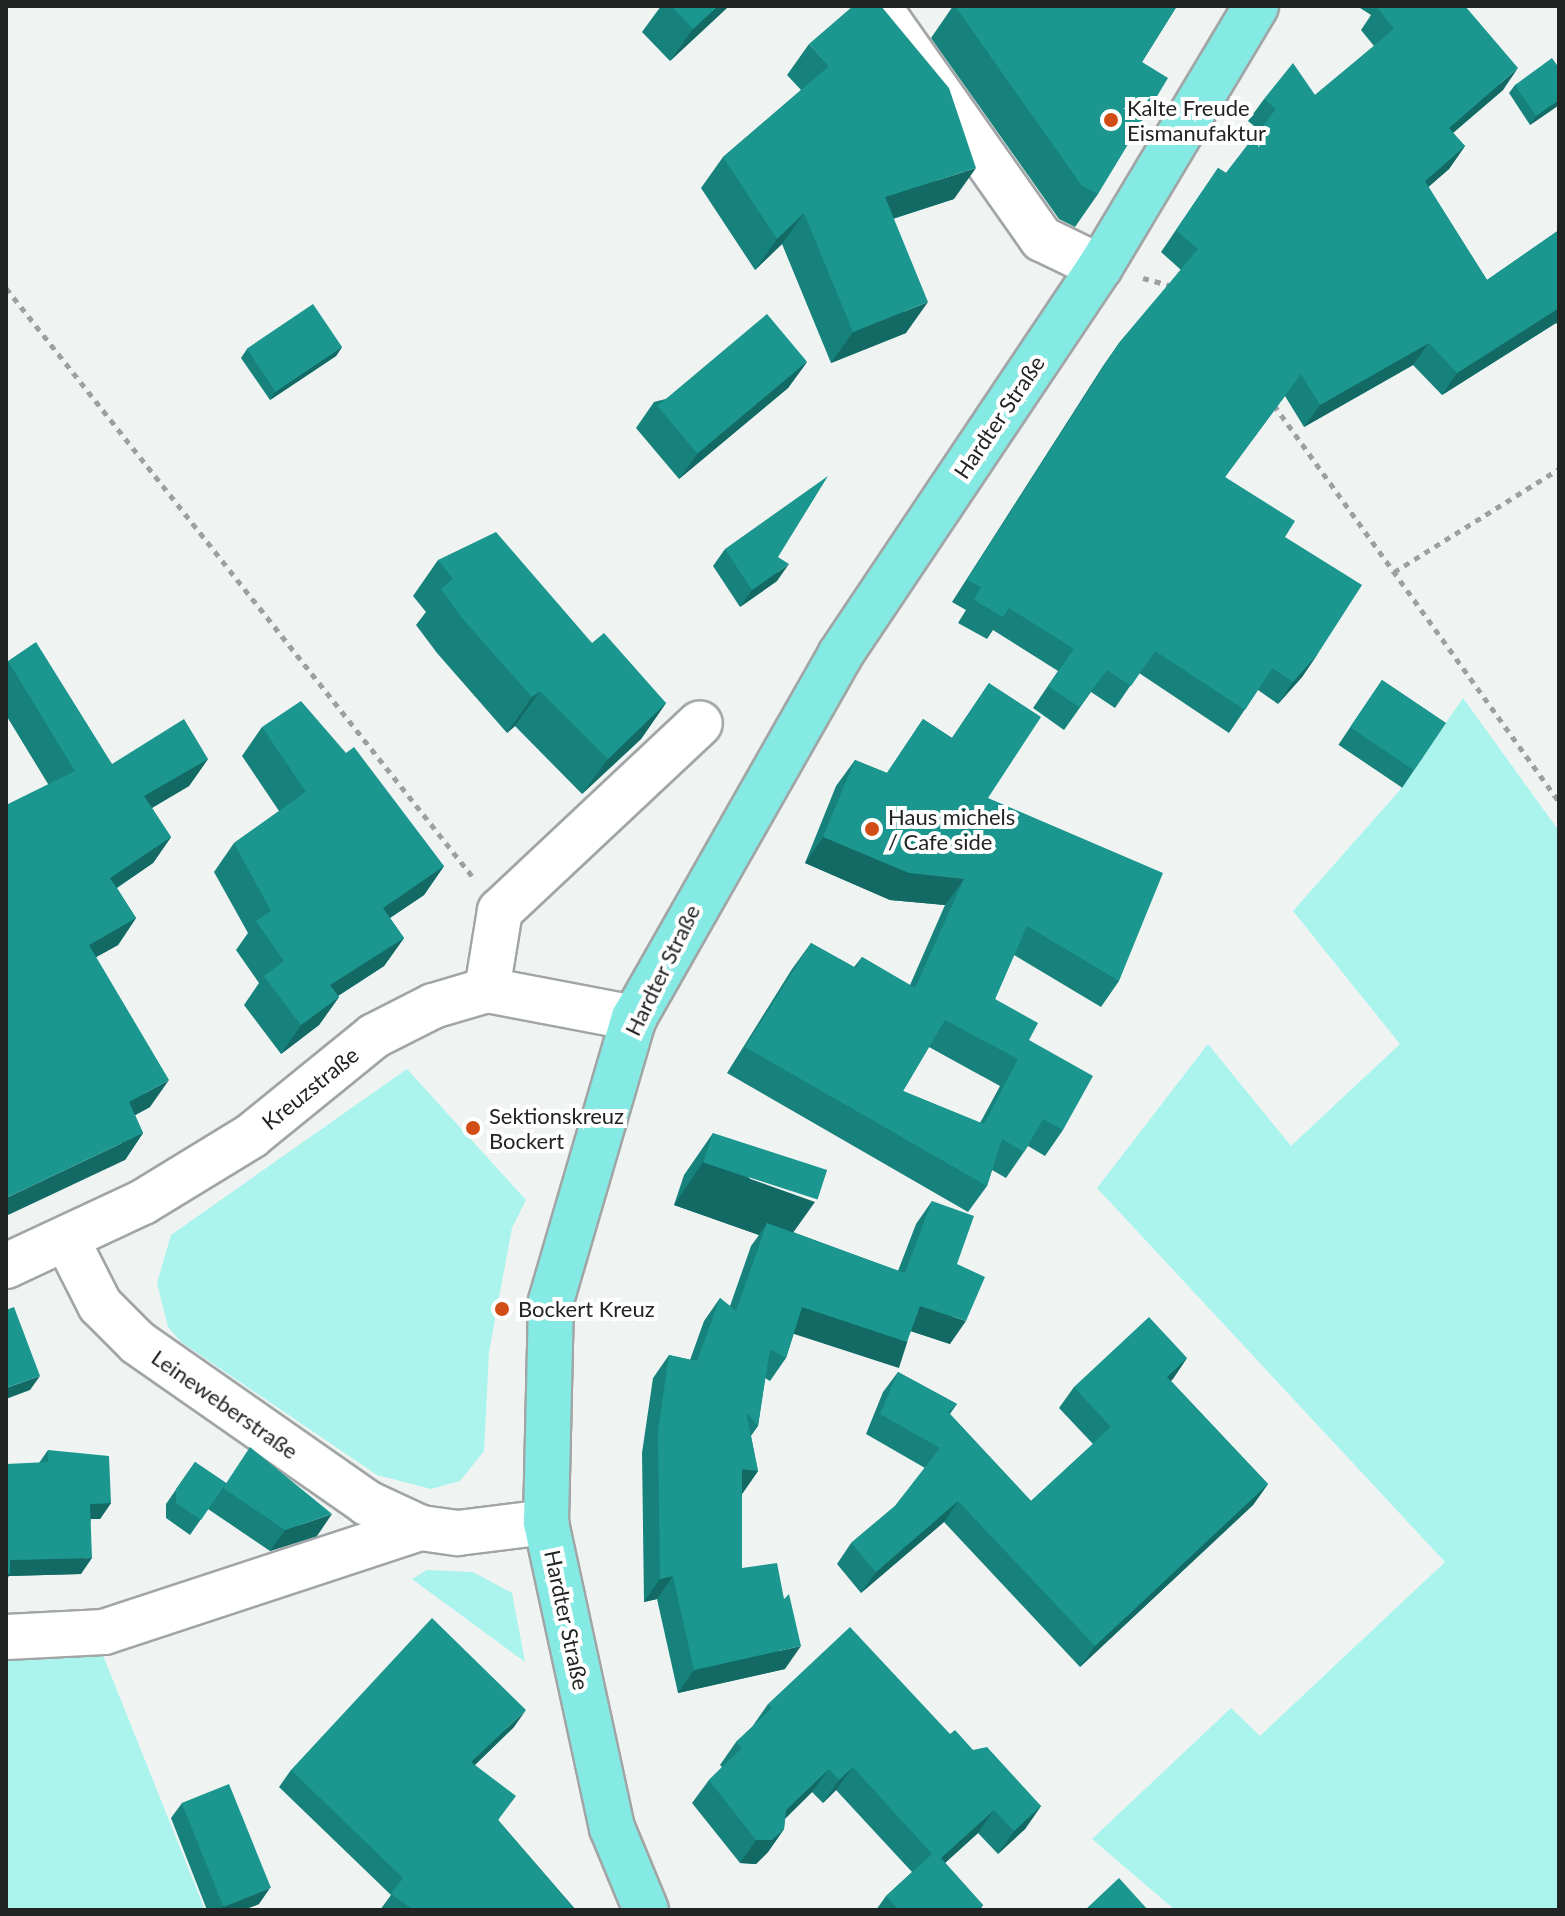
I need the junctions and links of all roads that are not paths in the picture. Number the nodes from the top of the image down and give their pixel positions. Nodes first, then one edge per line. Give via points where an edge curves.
1 (878, 6) edge
2 (1256, 6) edge
3 (1100, 267) junction
4 (700, 723) dead end
5 (487, 990) junction
6 (634, 1018) junction
7 (67, 1240) junction
8 (6, 1266) edge
9 (546, 1522) junction
10 (421, 1528) junction
11 (6, 1637) edge
12 (646, 1910) edge

1 - 3 street via 1042,239
2 - 3 main road, Hardter Straße
3 - 6 main road, Hardter Straße via 840,655
4 - 5 street via 500,911
5 - 6 street, Kreuzstraße
5 - 7 street, Kreuzstraße via 433,1006 374,1036 251,1136
6 - 9 main road, Hardter Straße via 551,1301
7 - 8 street, Kreuzstraße
7 - 10 street, Leineweberstraße via 100,1305 138,1343 367,1503
9 - 10 street, Leineweberstraße via 458,1533
9 - 12 main road, Hardter Straße via 612,1828
10 - 11 street, Leineweberstraße via 104,1632

